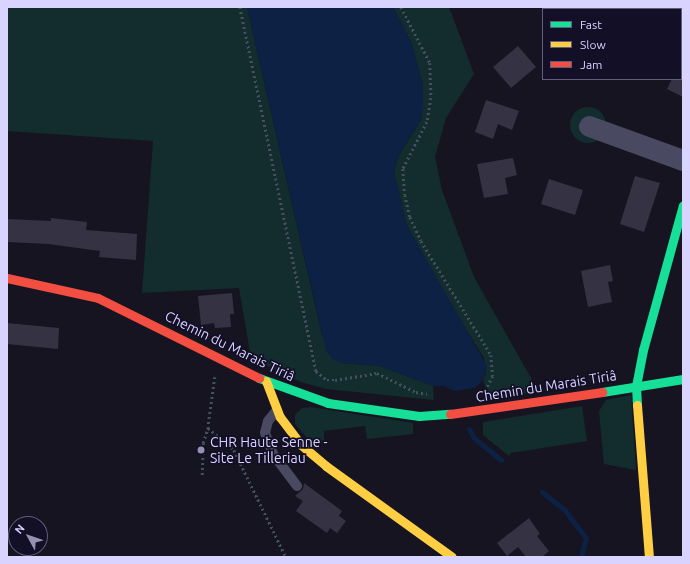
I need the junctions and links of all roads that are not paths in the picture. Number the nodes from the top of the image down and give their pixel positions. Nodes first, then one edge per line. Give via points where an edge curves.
1 (589, 126) dead end
2 (683, 160) edge
3 (683, 204) edge
4 (7, 278) edge
5 (683, 379) edge
6 (266, 381) junction
7 (636, 386) junction
8 (277, 410) junction
9 (297, 486) dead end
10 (452, 557) edge
11 (649, 557) edge

1 - 2 street
3 - 7 street via 643,350
4 - 6 street, Chemin du Marais Tiriâ via 98,298
5 - 7 street, Chemin du Marais Tiriâ
6 - 7 street, Chemin du Marais Tiriâ via 328,403 419,416 458,414
6 - 8 street
7 - 11 street
8 - 9 lane via 268,421 265,433 273,454
8 - 10 street via 291,433 310,453

